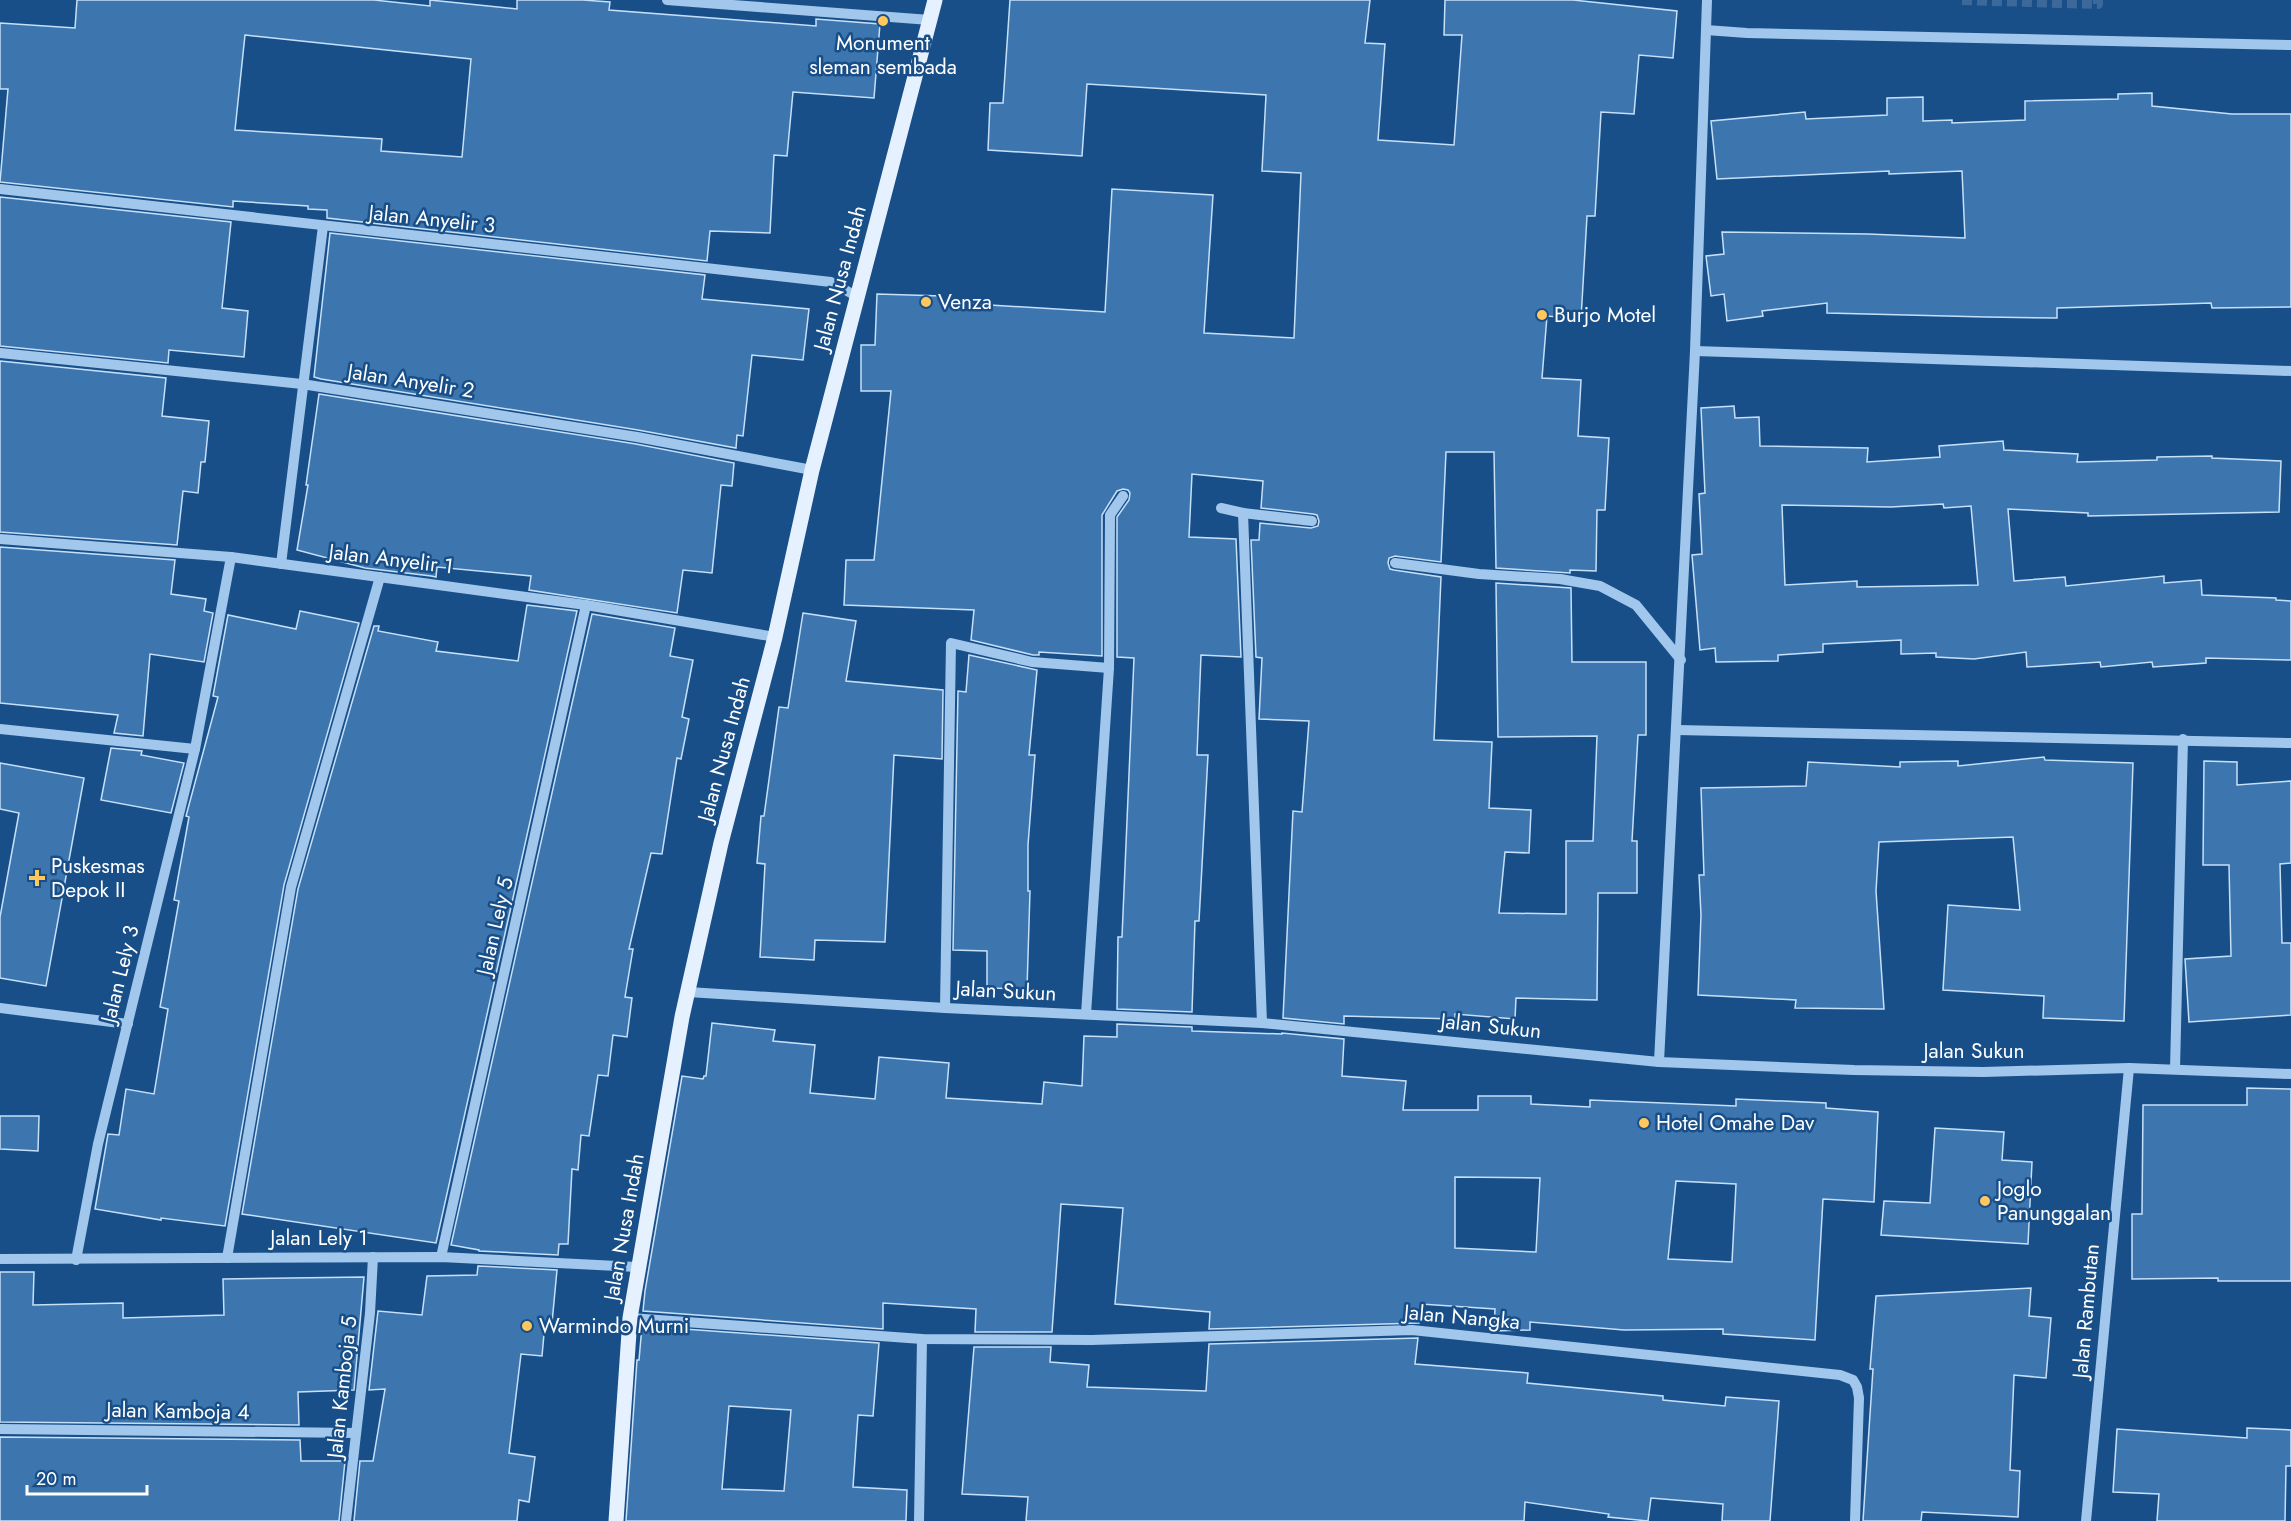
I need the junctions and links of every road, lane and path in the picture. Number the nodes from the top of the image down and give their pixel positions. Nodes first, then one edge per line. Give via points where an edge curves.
1 (667, 0) edge
2 (935, 0) edge
3 (1707, 0) edge
4 (722, 2) edge
5 (930, 20) junction
6 (1706, 30) junction
7 (2291, 45) edge
8 (0, 189) edge
9 (323, 226) junction
10 (856, 296) junction
11 (1695, 351) junction
12 (0, 353) edge
13 (2291, 371) edge
14 (302, 384) junction
15 (812, 470) junction
16 (1123, 496) dead end
17 (1221, 508) dead end
18 (1244, 513) junction
19 (1312, 521) dead end
20 (0, 539) edge
21 (231, 557) junction
22 (1395, 563) dead end
23 (281, 564) junction
24 (380, 577) junction
25 (586, 604) junction
26 (775, 638) junction
27 (1681, 660) junction
28 (1109, 668) junction
29 (0, 729) edge
30 (1677, 730) junction
31 (2183, 739) junction
32 (2291, 743) edge
33 (195, 749) junction
34 (688, 992) junction
35 (0, 1008) edge
36 (945, 1008) junction
37 (1086, 1014) junction
38 (128, 1023) junction
39 (1262, 1023) junction
40 (1659, 1062) junction
41 (2129, 1068) junction
42 (2175, 1069) junction
43 (2291, 1074) edge
44 (373, 1257) junction
45 (441, 1257) junction
46 (227, 1258) junction
47 (0, 1259) edge
48 (76, 1260) junction
49 (637, 1267) junction
50 (630, 1318) junction
51 (922, 1339) junction
52 (0, 1429) edge
53 (356, 1433) junction
54 (346, 1521) edge
55 (616, 1521) edge
56 (920, 1521) edge
57 (1855, 1521) edge
58 (2086, 1521) edge

1 - 4 street
2 - 5 main road, Jalan Nusa Indah
3 - 6 street
4 - 5 street
5 - 10 main road, Jalan Nusa Indah
6 - 7 street
6 - 11 street
8 - 9 street, Jalan Anyelir 3
9 - 10 street, Jalan Anyelir 3 via 831,282
9 - 14 street
10 - 15 main road, Jalan Nusa Indah
11 - 13 street
11 - 27 street
12 - 14 street, Jalan Anyelir 2
14 - 15 street, Jalan Anyelir 2 via 637,437
14 - 23 street
15 - 26 main road, Jalan Nusa Indah
16 - 28 street via 1110,515
17 - 18 street
18 - 19 street
18 - 39 street
20 - 21 street, Jalan Anyelir 1
21 - 23 street, Jalan Anyelir 1
21 - 33 street, Jalan Lely 3
22 - 27 street via 1600,586 1635,605
23 - 24 street, Jalan Anyelir 1
24 - 25 street, Jalan Anyelir 1
24 - 46 street via 291,887
25 - 26 street, Jalan Anyelir 1
25 - 45 street, Jalan Lely 5
26 - 34 main road, Jalan Nusa Indah via 721,843
27 - 30 street
28 - 36 street via 1032,662 951,643
28 - 37 street
29 - 33 street
30 - 31 street
30 - 40 street
31 - 32 street
31 - 42 street
33 - 38 street, Jalan Lely 3
34 - 36 street, Jalan Sukun
34 - 49 main road, Jalan Nusa Indah
35 - 38 street
36 - 37 street, Jalan Sukun
37 - 39 street, Jalan Sukun
38 - 48 street, Jalan Lely 3 via 98,1144
39 - 40 street, Jalan Sukun
40 - 41 street, Jalan Sukun via 1983,1072
41 - 42 street, Jalan Sukun
41 - 58 street, Jalan Rambutan
42 - 43 street, Jalan Sukun
44 - 45 street, Jalan Lely 1
44 - 46 street, Jalan Lely 1
44 - 53 street, Jalan Kamboja 5
45 - 49 street, Jalan Lely 1
46 - 48 street, Jalan Lely 1
47 - 48 street, Jalan Lely 1
49 - 50 main road, Jalan Nusa Indah
50 - 51 street
50 - 55 main road, Jalan Nusa Indah
51 - 56 street
51 - 57 street, Jalan Nangka via 1092,1340 1412,1330 1840,1376 1853,1380 1859,1398
52 - 53 street, Jalan Kamboja 4
53 - 54 street, Jalan Kamboja 5

